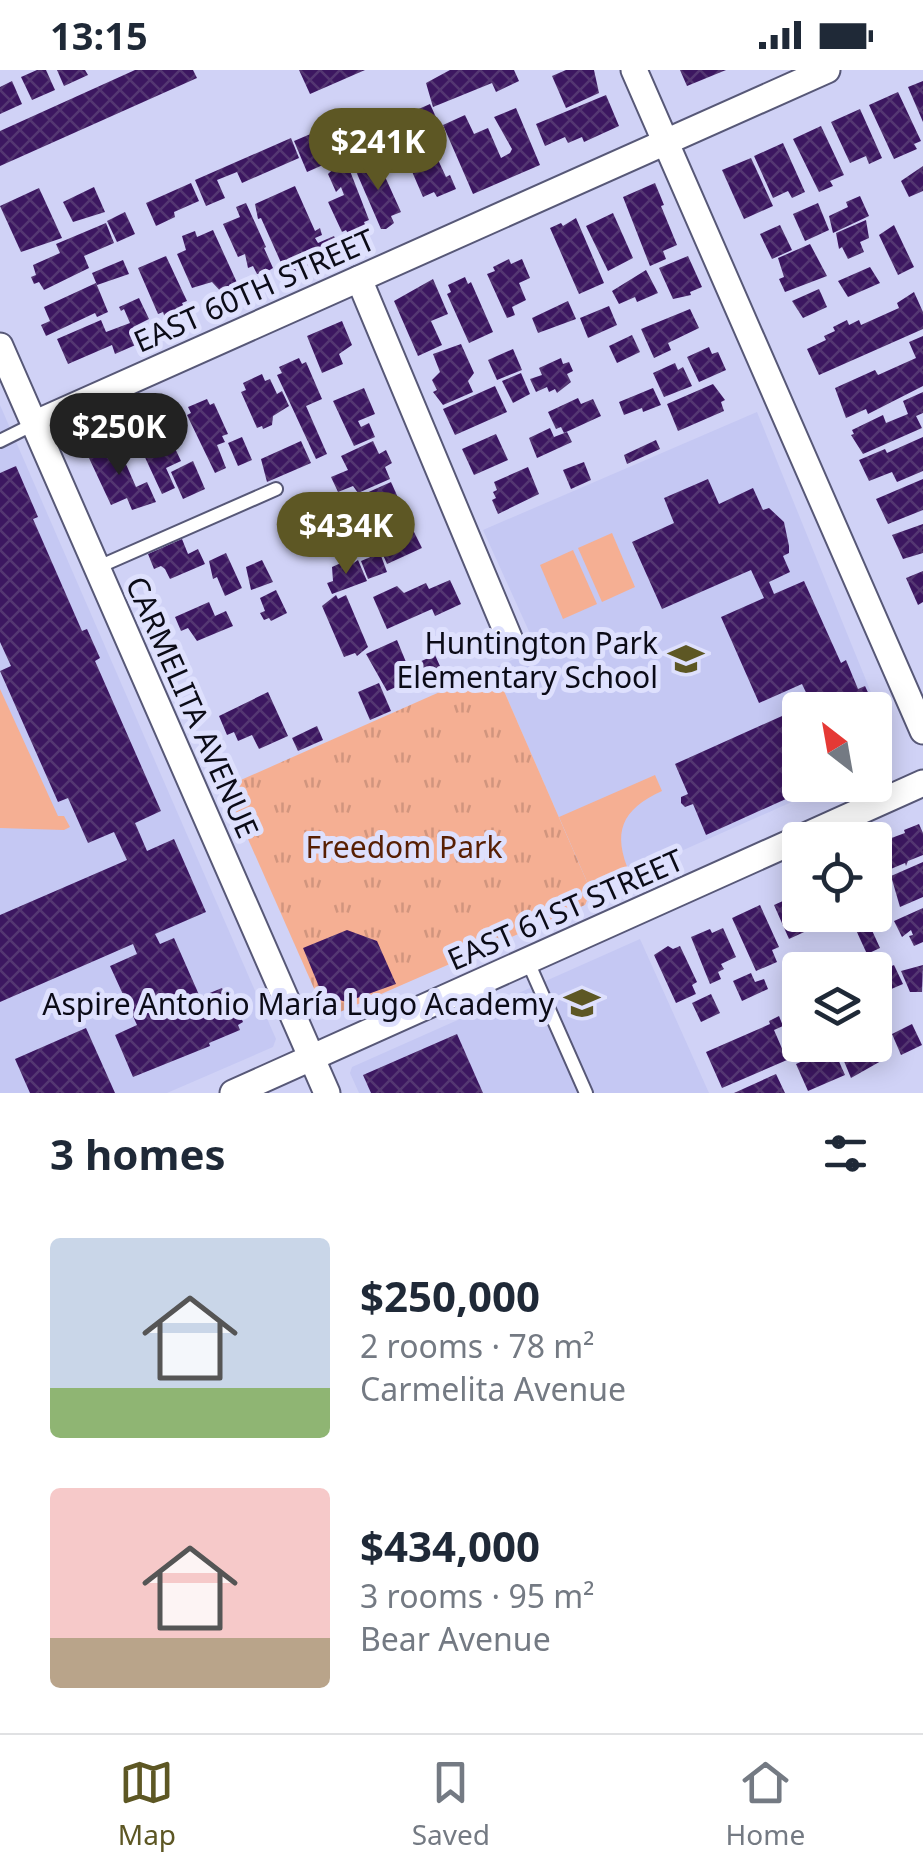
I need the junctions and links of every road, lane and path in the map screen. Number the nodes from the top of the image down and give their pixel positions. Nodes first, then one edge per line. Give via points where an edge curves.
1 (634, 70) edge
2 (827, 70) edge
3 (666, 142) junction
4 (359, 279) junction
5 (0, 346) edge
6 (36, 423) junction
7 (0, 442) edge
8 (276, 489) dead end
9 (96, 568) junction
10 (510, 640) dead end
11 (923, 731) edge
12 (923, 782) edge
13 (528, 962) junction
14 (312, 1058) junction
15 (233, 1093) edge
16 (327, 1093) edge
17 (586, 1093) edge

1 - 3 street
2 - 3 street, EAST 60TH STREET
3 - 4 street, EAST 60TH STREET
3 - 11 street
4 - 6 street, EAST 60TH STREET
4 - 10 street
5 - 6 street, CARMELITA AVENUE
6 - 7 lane
6 - 9 street, CARMELITA AVENUE
8 - 9 lane
9 - 14 street, CARMELITA AVENUE
12 - 13 street, EAST 61ST STREET
13 - 14 street, EAST 61ST STREET
13 - 17 lane
14 - 15 street, EAST 61ST STREET
14 - 16 street, CARMELITA AVENUE

